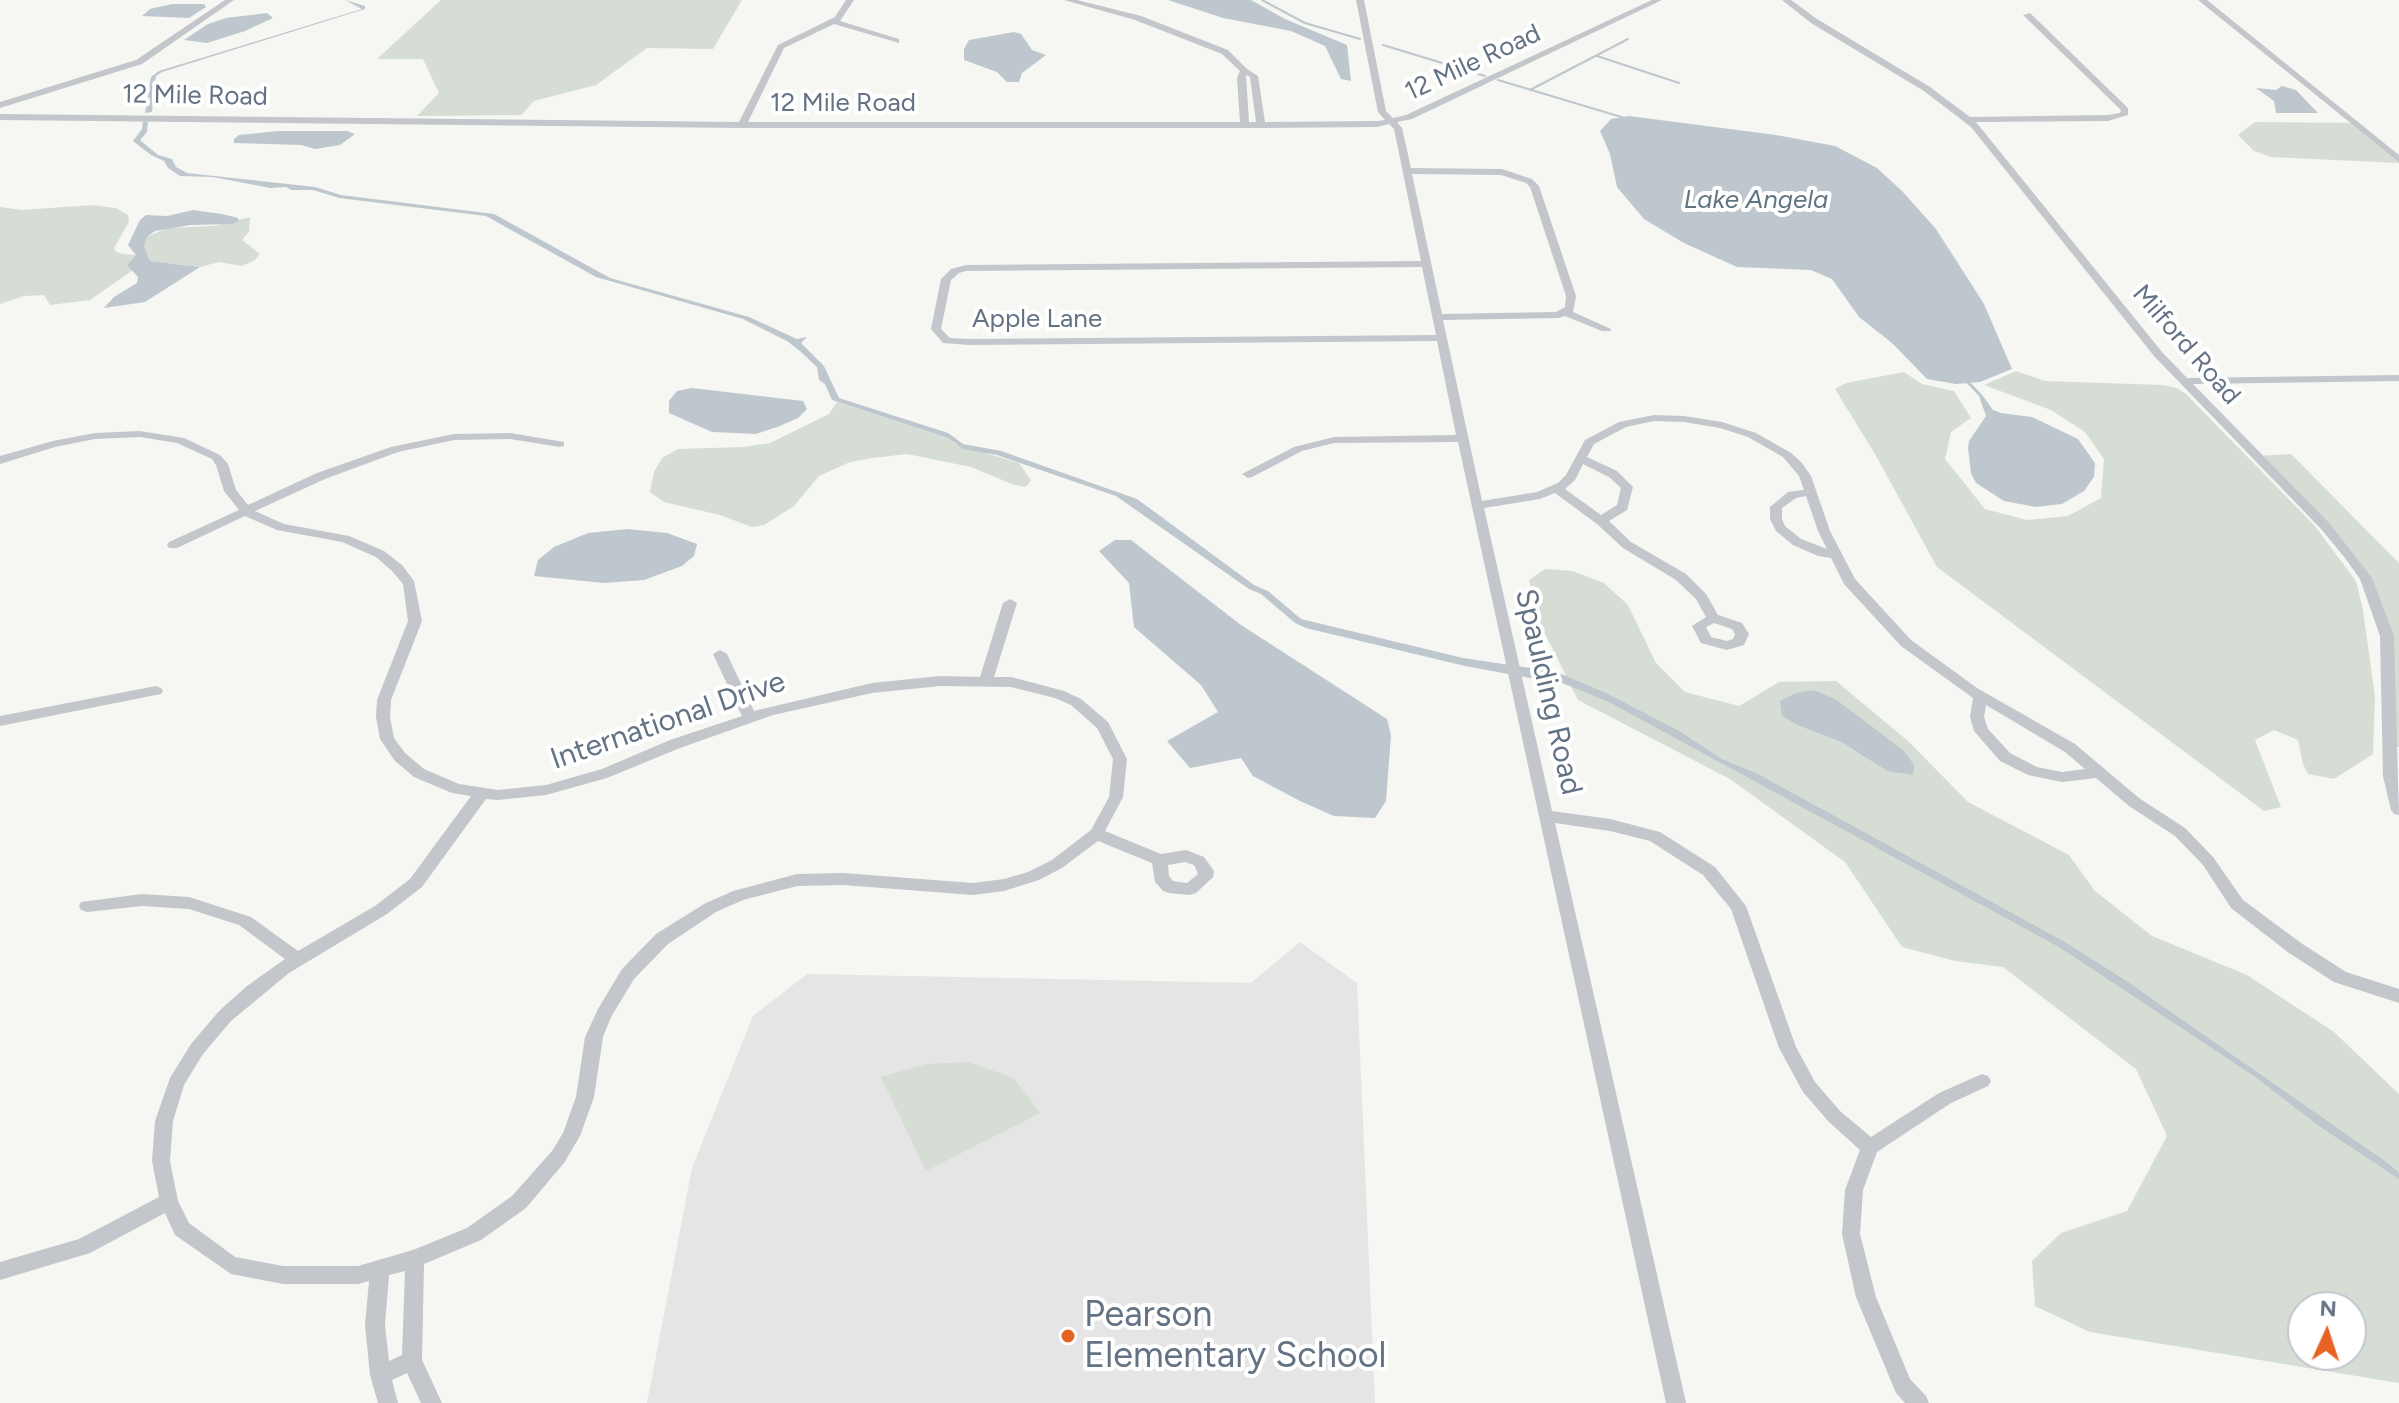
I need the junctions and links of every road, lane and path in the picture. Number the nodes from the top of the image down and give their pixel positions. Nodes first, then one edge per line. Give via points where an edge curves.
1 (230, 0) edge
2 (850, 0) edge
3 (1068, 0) edge
4 (1360, 0) edge
5 (1658, 0) edge
6 (1786, 0) edge
7 (2202, 0) edge
8 (2027, 15) dead end
9 (833, 21) junction
10 (896, 41) dead end
11 (1244, 71) junction
12 (1245, 100) junction
13 (1258, 100) junction
14 (0, 105) edge
15 (0, 117) edge
16 (1969, 120) junction
17 (1394, 122) junction
18 (742, 125) junction
19 (1245, 125) junction
20 (1261, 125) junction
21 (2399, 159) edge
22 (1408, 171) junction
23 (1428, 264) junction
24 (1565, 312) junction
25 (1437, 317) junction
26 (1606, 329) dead end
27 (1441, 338) junction
28 (2399, 378) edge
29 (2183, 381) junction
30 (1463, 438) junction
31 (560, 444) dead end
32 (1579, 458) junction
33 (0, 460) edge
34 (1248, 474) dead end
35 (1556, 488) junction
36 (1811, 492) junction
37 (1477, 506) junction
38 (247, 512) junction
39 (1601, 521) junction
40 (173, 545) dead end
41 (1836, 554) junction
42 (1010, 603) dead end
43 (1713, 618) dead end
44 (720, 654) dead end
45 (986, 680) junction
46 (156, 691) dead end
47 (1980, 695) junction
48 (750, 718) junction
49 (0, 721) edge
50 (2101, 772) junction
51 (481, 794) junction
52 (2399, 810) edge
53 (1548, 816) junction
54 (1096, 834) junction
55 (1160, 860) dead end
56 (87, 906) dead end
57 (298, 960) junction
58 (2399, 996) edge
59 (1982, 1081) dead end
60 (1870, 1147) junction
61 (169, 1201) junction
62 (415, 1259) junction
63 (380, 1270) junction
64 (0, 1271) edge
65 (412, 1361) junction
66 (380, 1375) junction
67 (388, 1403) edge
68 (432, 1403) edge
69 (1676, 1403) edge
70 (1919, 1403) edge

1 - 14 street via 139,62
2 - 9 street
3 - 11 street via 1211,44
4 - 17 street, Spaulding Road via 1382,112
5 - 17 street, 12 Mile Road
6 - 16 street, Milford Road
7 - 21 street
8 - 16 street via 2125,110 2124,115
9 - 10 street
9 - 18 street via 781,47
11 - 12 street
11 - 13 street via 1254,76
12 - 13 street
12 - 19 street
13 - 20 street
15 - 18 street, 12 Mile Road
16 - 29 street, Milford Road
17 - 20 street, 12 Mile Road
17 - 22 street, Spaulding Road
18 - 19 street, 12 Mile Road
19 - 20 street, 12 Mile Road
22 - 23 street, Spaulding Road
22 - 24 street via 1502,172 1529,181 1571,296
23 - 25 street, Spaulding Road
23 - 27 street, Apple Lane via 966,268 946,279 936,329 947,341 969,342
24 - 25 street
24 - 26 street
25 - 27 street, Spaulding Road
27 - 30 street, Spaulding Road
28 - 29 street
29 - 52 street, Milford Road via 2326,527 2366,578 2387,636 2390,776
30 - 34 street via 1334,440 1298,449
30 - 37 street, Spaulding Road
31 - 38 street via 510,436 454,437 395,449 321,476
32 - 35 street via 1571,477
32 - 36 street via 1589,442 1606,431 1654,418 1722,425 1787,455
32 - 39 street via 1627,487 1623,507
33 - 38 street via 95,436 170,438 216,457 230,491
35 - 37 street
35 - 39 street
36 - 41 street
36 - 41 street via 1783,501 1776,507 1776,519 1797,542
37 - 53 street, Spaulding Road
38 - 40 street
38 - 51 street, International Drive via 281,527 370,548 403,575 413,595 415,621 384,700 387,739 419,773
39 - 43 street via 1627,545 1681,577
41 - 47 street via 1849,581 1906,643
42 - 45 street
44 - 48 street
45 - 48 street, International Drive via 872,688
45 - 54 street, International Drive via 1059,694 1103,725 1120,759 1120,778
46 - 49 street
47 - 50 street
47 - 50 street via 1981,731 2005,757 2062,777
48 - 51 street, International Drive via 587,780 526,793
50 - 58 street via 2180,832 2237,904 2295,948 2340,977
51 - 57 street via 416,883
53 - 60 street via 1655,836 1709,871 1738,906 1788,1048 1809,1087
53 - 69 street, Spaulding Road
54 - 55 street
54 - 62 street via 1057,864 1004,885 973,889 797,880 739,895 684,923 643,957 616,992 594,1037 585,1097 558,1157 498,1218
56 - 57 street via 142,900 189,903 245,921
57 - 61 street via 225,1016 176,1083 164,1121 161,1161
59 - 60 street via 1945,1098
60 - 70 street via 1854,1190 1851,1234 1866,1297 1903,1386
61 - 63 street via 182,1229 231,1265 283,1275
61 - 64 street via 83,1247
62 - 63 street
62 - 65 street
63 - 66 street via 375,1325
65 - 66 street
65 - 68 street
66 - 67 street

